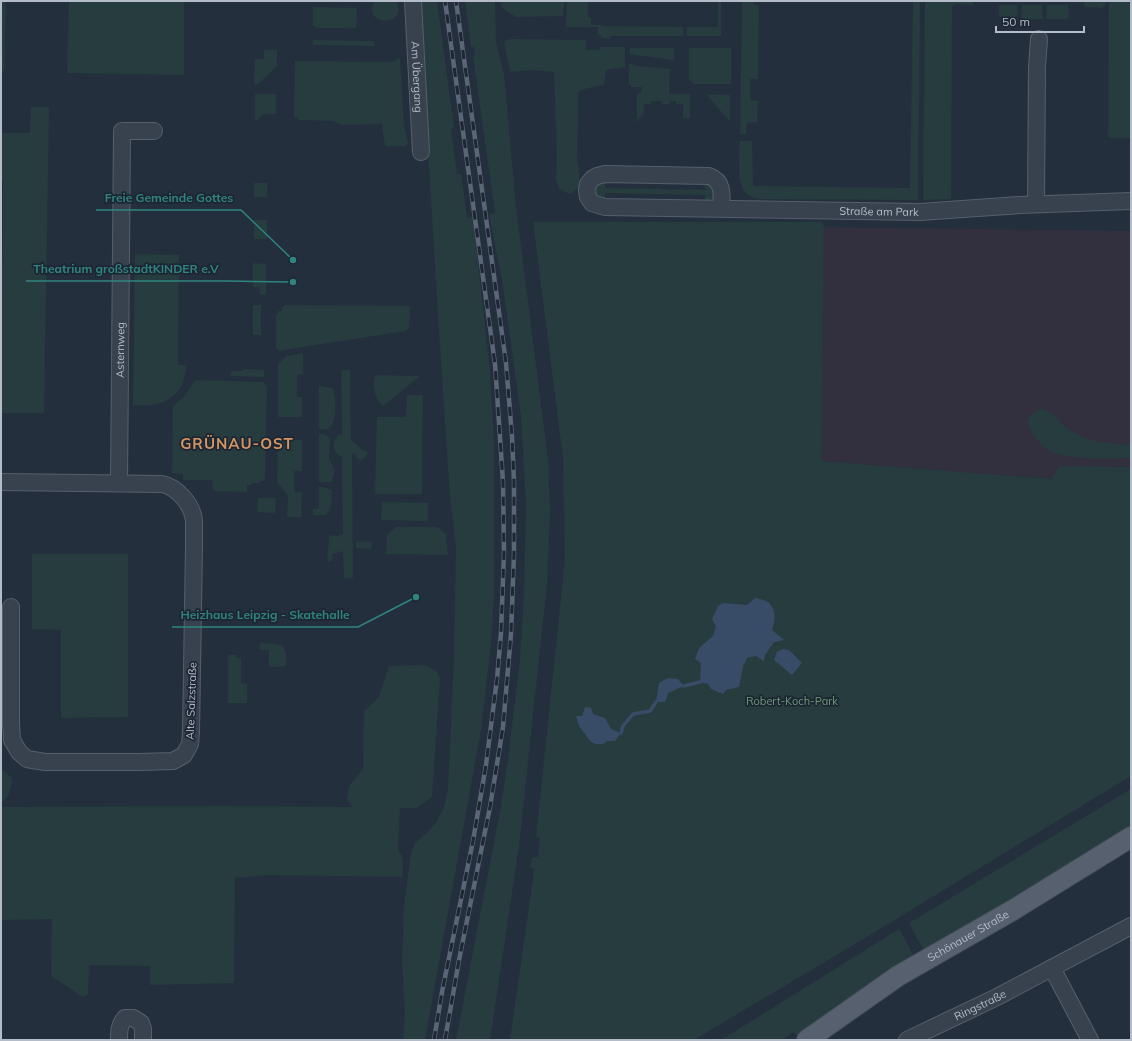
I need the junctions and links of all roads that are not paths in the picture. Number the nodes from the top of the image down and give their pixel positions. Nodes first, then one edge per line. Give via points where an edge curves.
1 (413, 1) edge
2 (1039, 39) dead end
3 (154, 131) dead end
4 (421, 152) dead end
5 (1131, 202) edge
6 (1036, 204) junction
7 (722, 209) junction
8 (1, 482) edge
9 (119, 483) junction
10 (11, 607) dead end
11 (1131, 837) edge
12 (1131, 926) edge
13 (1052, 968) junction
14 (819, 1036) edge
15 (119, 1040) edge
16 (143, 1040) edge
17 (907, 1040) edge
18 (1090, 1040) edge

1 - 4 street, Am Übergang
2 - 6 street
3 - 9 street, Asternweg via 122,131
5 - 6 street, Straße am Park
6 - 7 street, Straße am Park via 920,212
7 - 7 street, Straße am Park via 720,186 717,180 709,176 605,174 592,179 587,190 592,203 605,207
8 - 9 street
9 - 10 street, Alte Salzstraße via 162,484 170,487 186,501 193,515 191,732 190,744 184,755 174,761 138,762 45,762 27,759 12,740
11 - 14 main road, Schönauer Straße via 1014,910 898,976
12 - 13 street, Ringstraße
13 - 17 street, Ringstraße
13 - 18 street
15 - 16 street via 121,1023 125,1018 133,1018 141,1023

